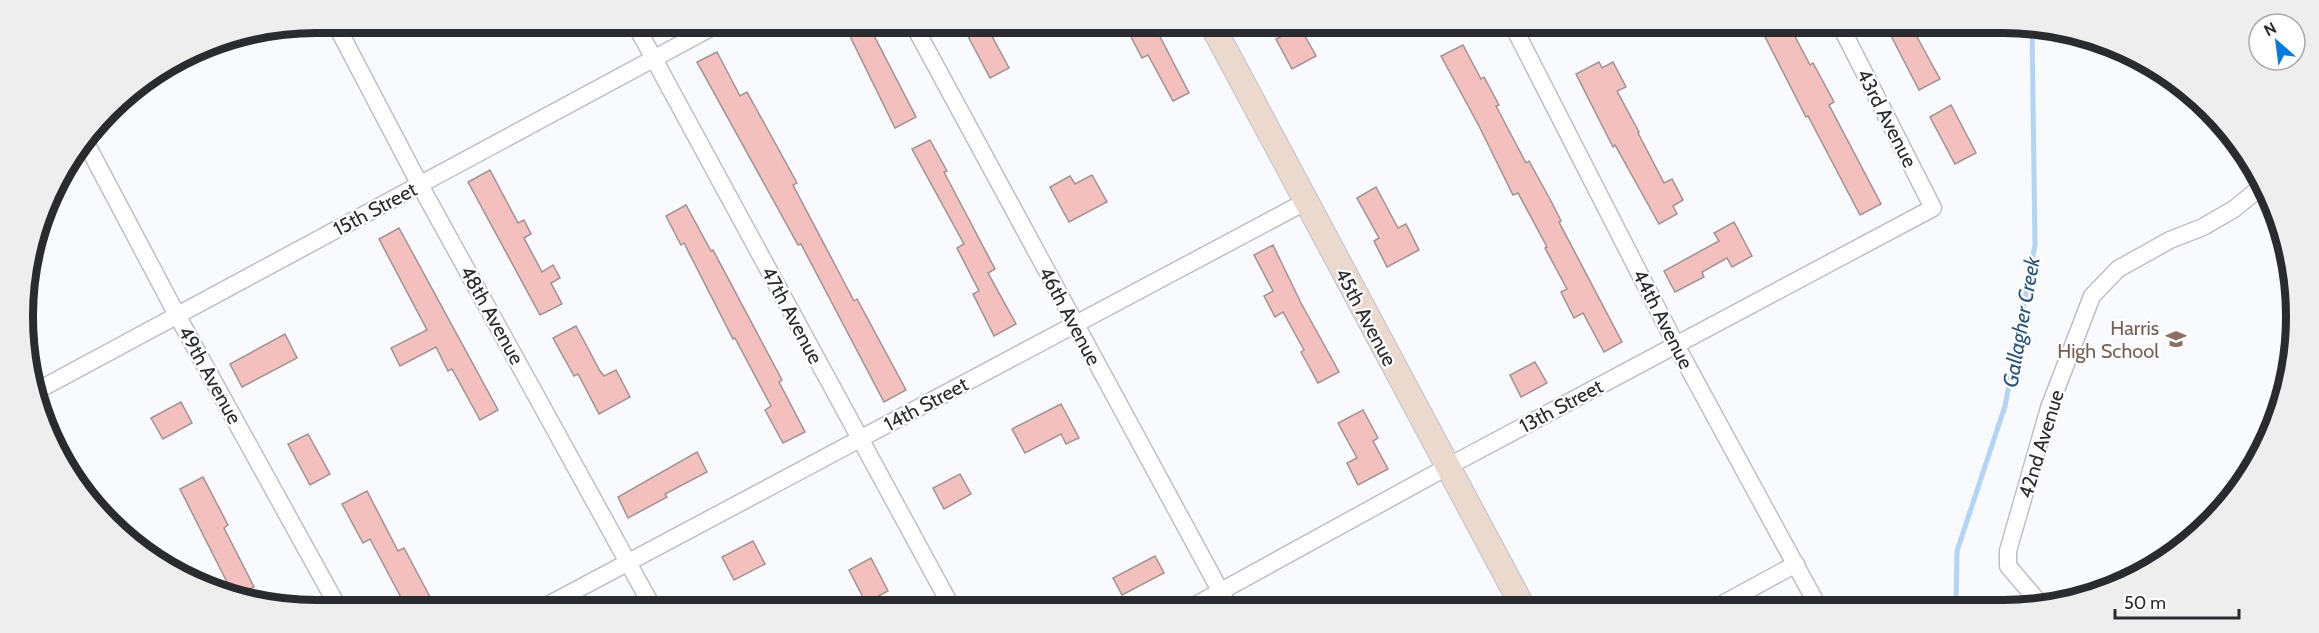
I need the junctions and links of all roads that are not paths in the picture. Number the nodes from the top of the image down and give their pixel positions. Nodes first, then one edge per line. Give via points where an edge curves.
1 (341, 33) edge
2 (640, 33) edge
3 (702, 33) edge
4 (918, 33) edge
5 (1216, 33) edge
6 (1517, 33) edge
7 (1843, 33) edge
8 (655, 59) junction
9 (89, 148) edge
10 (420, 185) junction
11 (2257, 190) edge
12 (1305, 202) junction
13 (1933, 208) joint
14 (177, 315) junction
15 (1074, 325) junction
16 (1676, 345) junction
17 (42, 388) edge
18 (859, 439) junction
19 (1447, 467) junction
20 (627, 562) junction
21 (1796, 564) junction
22 (1220, 591) junction
23 (2036, 598) edge
24 (333, 600) edge
25 (557, 600) edge
26 (649, 600) edge
27 (948, 600) edge
28 (1204, 600) edge
29 (1225, 600) edge
30 (1519, 600) edge
31 (1731, 600) edge
32 (1815, 600) edge

1 - 10 street, 48th Avenue
2 - 8 street, 47th Avenue
3 - 8 street, 15th Street
4 - 15 street, 46th Avenue
5 - 12 street, 45th Avenue
6 - 16 street, 44th Avenue
7 - 13 street, 43rd Avenue
8 - 10 street, 15th Street
8 - 18 street, 47th Avenue
9 - 14 street, 49th Avenue
10 - 14 street, 15th Street
10 - 20 street, 48th Avenue
11 - 23 street, 42nd Avenue via 2203,227 2170,240 2118,270 2092,296 2049,408 2008,551 2008,566
12 - 15 street, 14th Street
12 - 19 street, 45th Avenue
13 - 16 street, 13th Street
14 - 17 street, 15th Street
14 - 24 street, 49th Avenue
15 - 18 street, 14th Street
15 - 22 street, 46th Avenue
16 - 19 street, 13th Street
16 - 21 street, 44th Avenue
18 - 20 street, 14th Street
18 - 27 street, 47th Avenue
19 - 22 street, 13th Street
19 - 30 street, 45th Avenue
20 - 25 street, 14th Street
20 - 26 street, 48th Avenue
21 - 31 street
21 - 32 street, 44th Avenue
22 - 28 street, 13th Street
22 - 29 street, 46th Avenue

